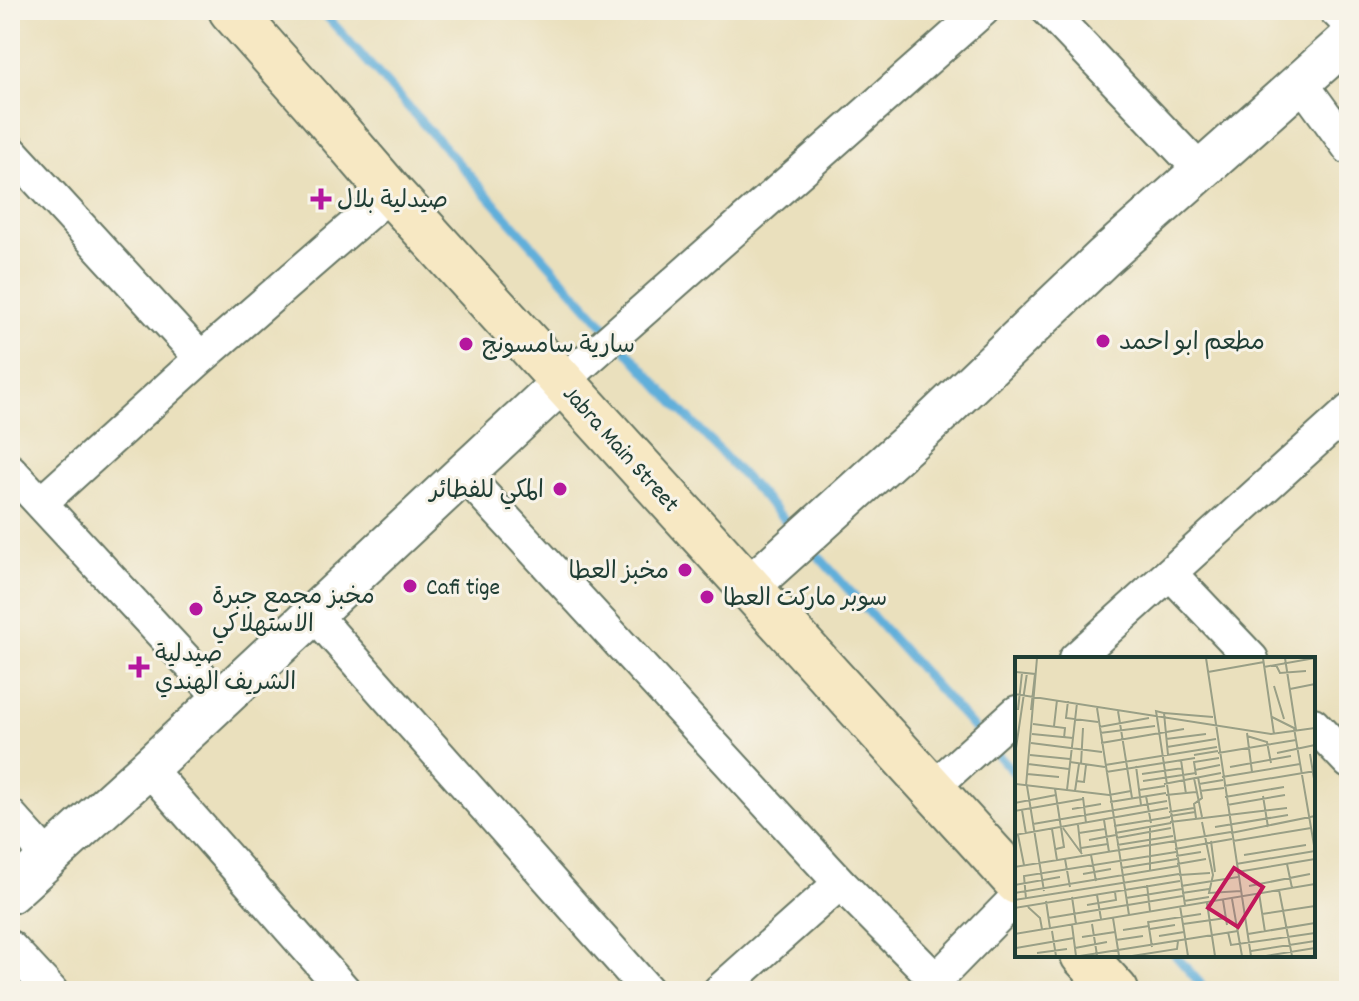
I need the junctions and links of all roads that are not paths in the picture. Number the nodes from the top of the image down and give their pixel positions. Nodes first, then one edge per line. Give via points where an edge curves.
1 (231, 10) edge
2 (983, 10) edge
3 (1048, 10) edge
4 (1335, 10) edge
5 (1349, 24) edge
6 (1349, 39) edge
7 (1301, 82) junction
8 (1349, 148) edge
9 (10, 150) edge
10 (1201, 171) junction
11 (391, 193) junction
12 (201, 358) junction
13 (562, 382) junction
14 (1344, 425) edge
15 (10, 470) edge
16 (464, 474) junction
17 (41, 503) junction
18 (1170, 573) junction
19 (749, 587) junction
20 (314, 614) junction
21 (1077, 657) edge
22 (1250, 657) edge
23 (222, 699) junction
24 (1015, 714) edge
25 (1315, 726) edge
26 (1349, 762) edge
27 (148, 768) junction
28 (931, 789) junction
29 (10, 815) edge
30 (49, 858) junction
31 (1015, 880) edge
32 (840, 883) junction
33 (10, 893) edge
34 (1015, 899) edge
35 (10, 947) edge
36 (1085, 957) edge
37 (931, 985) edge
38 (51, 991) edge
39 (345, 991) edge
40 (648, 991) edge
41 (719, 991) edge
42 (1116, 991) edge

1 - 11 main road, Jabra Main Street
2 - 13 street
3 - 10 street
4 - 5 street
6 - 7 street
7 - 8 street
7 - 10 street
9 - 12 street
10 - 19 street
11 - 12 street
11 - 13 main road, Jabra Main Street
12 - 17 street
13 - 16 street
13 - 19 main road, Jabra Main Street
14 - 18 street
15 - 17 street
16 - 20 street
16 - 32 street
17 - 23 street
18 - 21 street
18 - 22 street
19 - 28 main road, Jabra Main Street
20 - 23 street
20 - 40 street
23 - 27 street
24 - 28 street
25 - 26 street
27 - 30 street
27 - 39 street
28 - 31 main road, Jabra Main Street
29 - 30 street
30 - 33 street
32 - 37 street
32 - 41 street
34 - 37 street
35 - 38 street
36 - 42 main road

